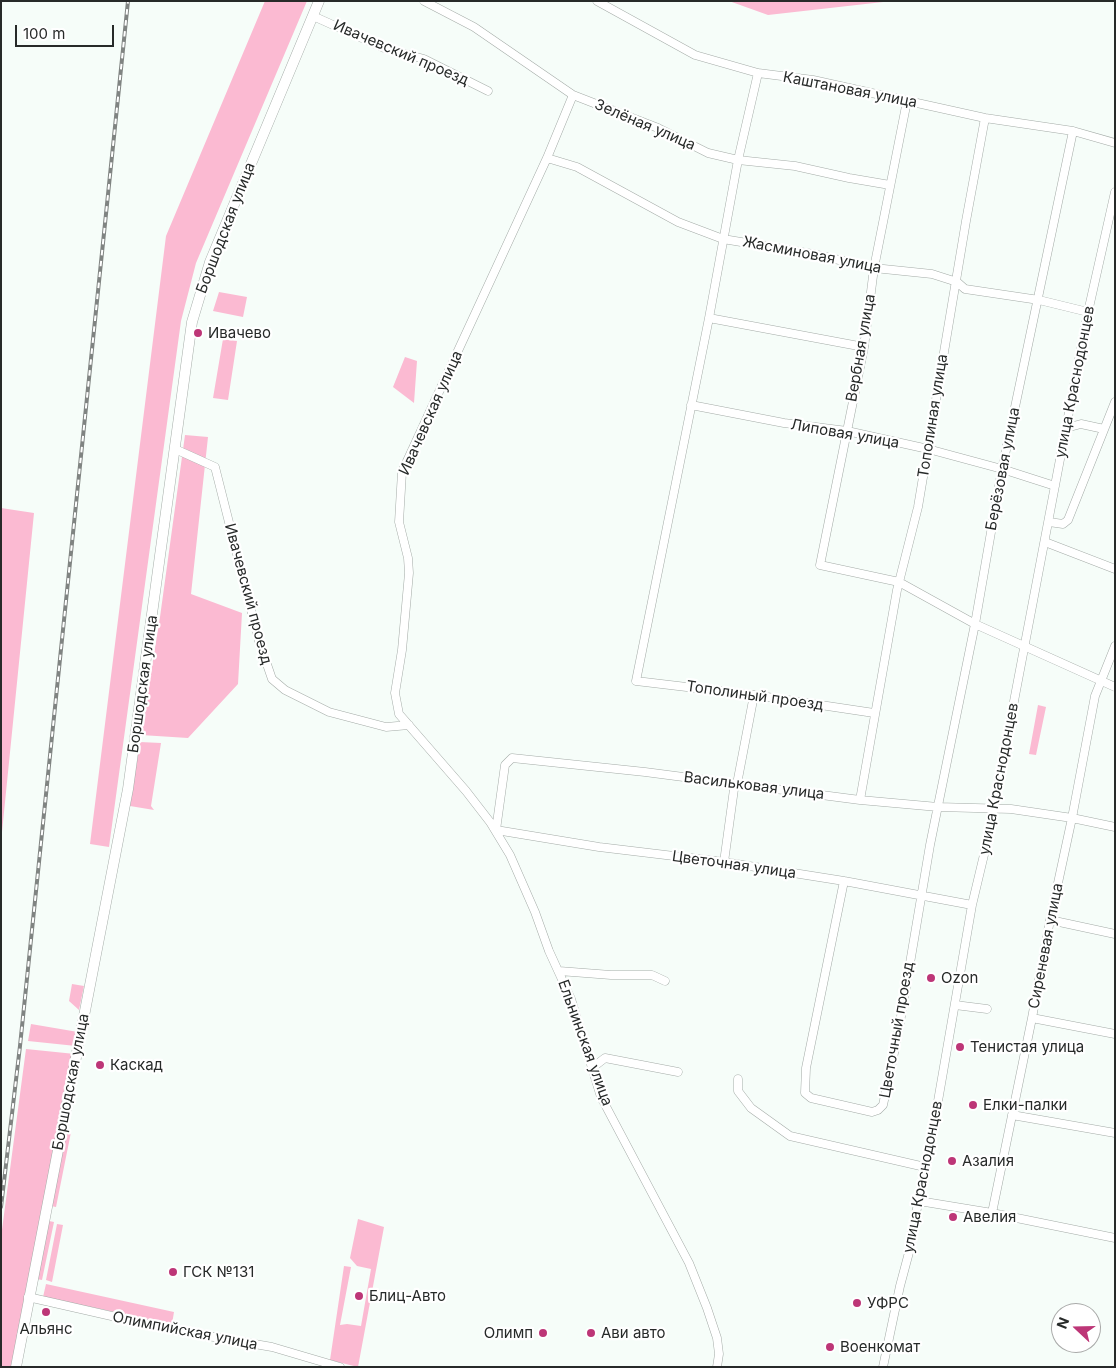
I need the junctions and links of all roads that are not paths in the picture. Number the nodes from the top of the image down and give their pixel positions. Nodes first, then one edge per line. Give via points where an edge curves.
1 (319, 1) edge
2 (424, 1) edge
3 (597, 1) edge
4 (313, 16) junction
5 (758, 73) junction
6 (488, 91) dead end
7 (573, 95) junction
8 (907, 101) junction
9 (985, 118) junction
10 (1073, 131) junction
11 (1115, 143) edge
12 (547, 158) junction
13 (738, 160) junction
14 (890, 185) junction
15 (1115, 192) edge
16 (1113, 212) edge
17 (723, 239) junction
18 (874, 268) junction
19 (957, 282) junction
20 (1039, 300) junction
21 (1088, 312) junction
22 (709, 318) junction
23 (864, 347) junction
24 (1115, 402) edge
25 (691, 404) junction
26 (1066, 428) junction
27 (1104, 429) junction
28 (846, 431) junction
29 (175, 449) junction
30 (928, 449) junction
31 (1002, 469) junction
32 (1055, 486) junction
33 (1048, 522) junction
34 (1045, 542) junction
35 (1115, 569) edge
36 (899, 582) junction
37 (975, 624) junction
38 (1115, 646) edge
39 (1026, 647) junction
40 (1100, 680) junction
41 (1115, 687) edge
42 (754, 695) junction
43 (874, 713) junction
44 (399, 714) joint
45 (409, 725) junction
46 (737, 784) junction
47 (860, 800) junction
48 (938, 807) junction
49 (993, 808) junction
50 (1072, 818) junction
51 (1115, 827) edge
52 (496, 830) junction
53 (724, 862) junction
54 (844, 881) junction
55 (921, 895) junction
56 (972, 905) junction
57 (1050, 920) junction
58 (1115, 934) edge
59 (559, 971) junction
60 (666, 981) dead end
61 (955, 1005) junction
62 (986, 1009) dead end
63 (1032, 1018) junction
64 (1115, 1034) edge
65 (592, 1068) junction
66 (678, 1072) dead end
67 (738, 1079) dead end
68 (1012, 1115) junction
69 (1115, 1133) edge
70 (925, 1168) junction
71 (918, 1201) junction
72 (992, 1212) junction
73 (1115, 1238) edge
74 (28, 1297) junction
75 (16, 1367) edge
76 (340, 1367) edge
77 (717, 1367) edge
78 (883, 1367) edge

1 - 4 street, Боршодская улица
2 - 7 street, Зелёная улица via 474,27
3 - 5 street, Каштановая улица via 695,55
4 - 6 street, Ивачевский проезд via 384,48 424,60
4 - 29 street, Боршодская улица via 204,282 192,322
5 - 8 street, Каштановая улица via 813,80
5 - 13 street
7 - 12 street, Ивачевская улица
7 - 13 street, Зелёная улица via 658,128 708,153
8 - 9 street, Каштановая улица
8 - 14 street, Вербная улица
9 - 10 street, Каштановая улица
9 - 19 street, Тополиная улица
10 - 11 street, Каштановая улица
10 - 20 street, Берёзовая улица
12 - 17 street, Жасминовая улица via 577,167 678,222
12 - 44 street, Ивачевская улица via 402,472 399,522 409,573 402,650 394,693
13 - 14 street, Зелёная улица via 795,166
13 - 17 street
14 - 18 street, Вербная улица
15 - 16 street, улица Краснодонцев
16 - 21 street, улица Краснодонцев
17 - 18 street, Жасминовая улица
17 - 22 street
18 - 19 street, Жасминовая улица via 932,274
18 - 23 street, Вербная улица
19 - 20 street, Жасминовая улица via 965,289
19 - 30 street, Тополиная улица
20 - 21 street, Жасминовая улица
20 - 31 street, Берёзовая улица
21 - 26 street, улица Краснодонцев
22 - 23 street
22 - 25 street
23 - 28 street, Вербная улица
24 - 27 street
25 - 28 street, Липовая улица via 784,423
25 - 42 street, Тополиный проезд via 636,681
26 - 27 street via 1081,424
26 - 32 street, улица Краснодонцев
27 - 33 street via 1068,520 1063,524
28 - 30 street, Липовая улица
28 - 36 street, Вербная улица via 820,565
29 - 45 street, Ивачевский проезд via 215,467 259,641 272,679 285,690 329,712 386,726
29 - 74 street, Боршодская улица via 128,789
30 - 31 street, Липовая улица
30 - 36 street, Тополиная улица via 918,507
31 - 32 street, Липовая улица
31 - 37 street, Берёзовая улица
32 - 33 street, улица Краснодонцев
33 - 34 street, улица Краснодонцев
34 - 35 street
34 - 39 street, улица Краснодонцев
36 - 37 street
36 - 43 street, Тополиная улица
37 - 39 street
37 - 48 street, Берёзовая улица
38 - 40 street, Сиреневая улица
39 - 40 street
39 - 49 street, улица Краснодонцев
40 - 41 street
40 - 50 street, Сиреневая улица
42 - 43 street, Тополиный проезд
42 - 46 street
43 - 47 street, Тополиная улица
44 - 45 street, Ельнинская улица
45 - 52 street, Ельнинская улица
46 - 47 street, Васильковая улица
46 - 52 street, Васильковая улица via 512,758 505,765
46 - 53 street
47 - 48 street, Васильковая улица
48 - 49 street, Васильковая улица
48 - 55 street, Цветочный проезд
49 - 50 street, Васильковая улица
49 - 56 street, улица Краснодонцев
50 - 51 street, Васильковая улица
50 - 57 street, Сиреневая улица
52 - 53 street, Цветочная улица
52 - 59 street, Ельнинская улица via 510,855
53 - 54 street, Цветочная улица
54 - 55 street, Цветочная улица
54 - 55 street, Цветочный проезд via 806,1068 805,1094 872,1112 883,1106
55 - 56 street, Цветочная улица
56 - 61 street, улица Краснодонцев
57 - 58 street
57 - 63 street, Сиреневая улица
59 - 60 street via 652,975
59 - 65 street, Ельнинская улица via 575,1010
61 - 62 street
61 - 70 street, улица Краснодонцев
63 - 64 street
63 - 68 street, Сиреневая улица
65 - 66 street via 605,1058
65 - 77 street, Ельнинская улица via 601,1097 689,1263 717,1338
67 - 70 street via 738,1091 751,1108 790,1136
68 - 69 street
68 - 72 street, Сиреневая улица
70 - 71 street, улица Краснодонцев
71 - 72 street
71 - 78 street, улица Краснодонцев
72 - 73 street
74 - 75 street, Боршодская улица
74 - 76 street, Олимпийская улица via 173,1330 272,1348

